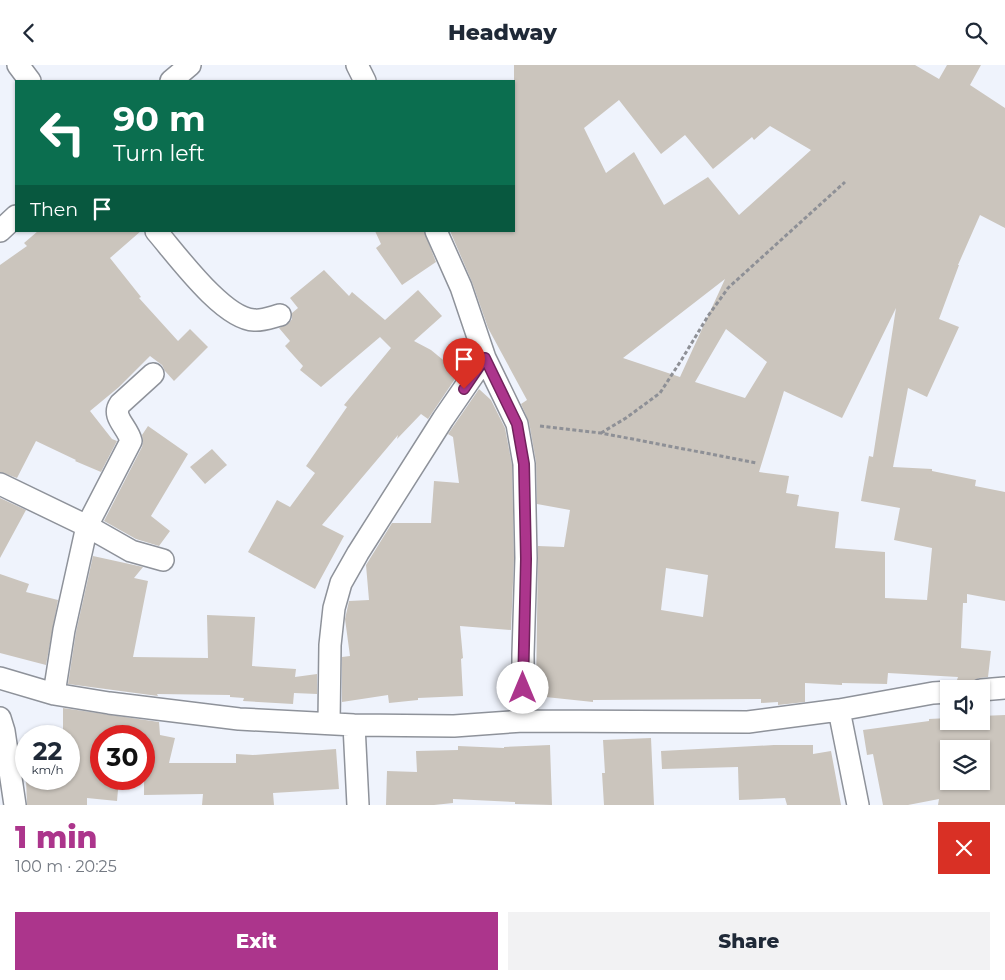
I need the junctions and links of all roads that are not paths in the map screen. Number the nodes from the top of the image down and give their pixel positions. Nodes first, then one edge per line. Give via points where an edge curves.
1 (18, 65) edge
2 (190, 65) edge
3 (357, 65) edge
4 (29, 80) edge
5 (172, 80) edge
6 (364, 80) edge
7 (15, 217) edge
8 (0, 231) edge
9 (157, 232) edge
10 (436, 232) edge
11 (280, 315) dead end
12 (485, 358) junction
13 (153, 374) dead end
14 (0, 484) edge
15 (87, 526) junction
16 (163, 560) dead end
17 (0, 678) edge
18 (1005, 688) edge
19 (990, 689) edge
20 (940, 693) edge
21 (54, 694) junction
22 (839, 710) junction
23 (0, 718) edge
24 (523, 721) junction
25 (329, 723) junction
26 (354, 725) junction
27 (15, 805) edge
28 (358, 805) edge
29 (858, 805) edge

1 - 4 street
2 - 5 street
3 - 6 street
7 - 8 street
9 - 11 street via 210,294 236,316 254,320
10 - 12 street via 461,287
12 - 24 street via 517,424 524,464
12 - 25 street via 437,427 341,583 334,608 330,645
13 - 15 street via 117,409 116,415 131,441
14 - 15 street
15 - 16 street via 131,551
15 - 21 street via 64,630
17 - 21 street
18 - 19 street
20 - 22 street
21 - 25 street via 239,719
22 - 24 street via 748,722
22 - 29 street
23 - 27 street
24 - 26 street via 454,726
25 - 26 street
26 - 28 street

